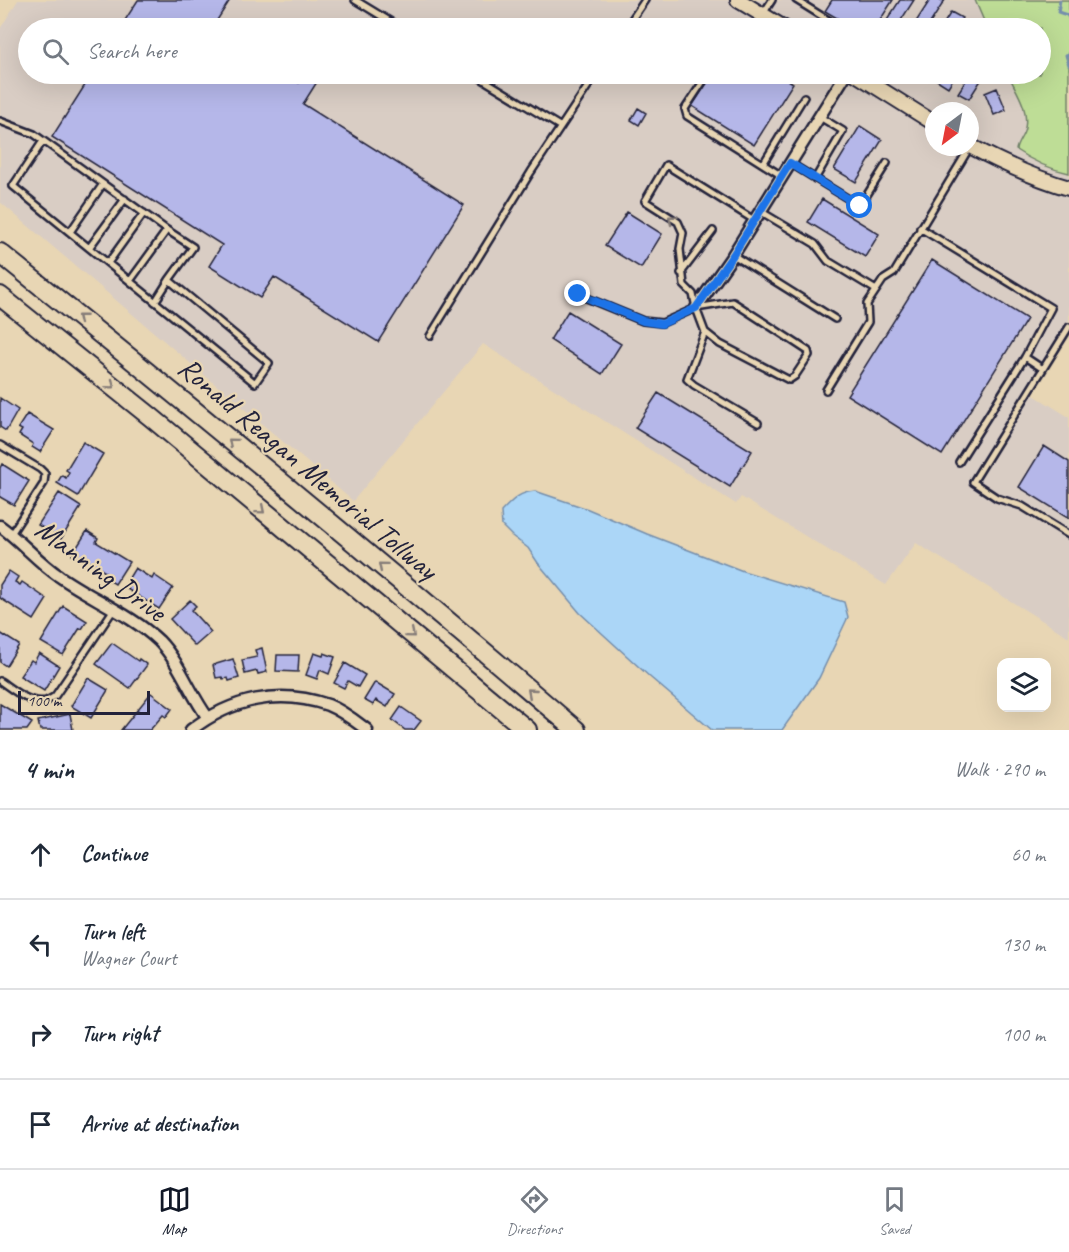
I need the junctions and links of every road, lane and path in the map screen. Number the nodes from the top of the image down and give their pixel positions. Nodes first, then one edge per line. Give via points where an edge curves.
1 (355, 0) edge
2 (645, 0) edge
3 (738, 0) edge
4 (772, 0) edge
5 (796, 0) edge
6 (762, 15) junction
7 (385, 18) edge
8 (633, 18) edge
9 (767, 18) edge
10 (825, 18) edge
11 (490, 84) edge
12 (589, 84) edge
13 (701, 84) edge
14 (840, 84) edge
15 (872, 84) edge
16 (804, 97) dead end
17 (819, 117) junction
18 (925, 117) edge
19 (0, 121) edge
20 (561, 127) junction
21 (43, 141) junction
22 (979, 151) edge
23 (964, 156) edge
24 (790, 163) junction
25 (887, 163) dead end
26 (763, 164) junction
27 (782, 176) junction
28 (815, 178) junction
29 (104, 184) junction
30 (1069, 188) edge
31 (125, 199) junction
32 (144, 213) junction
33 (757, 216) junction
34 (920, 228) junction
35 (167, 230) junction
36 (713, 231) dead end
37 (70, 232) junction
38 (89, 248) junction
39 (0, 253) edge
40 (733, 255) junction
41 (108, 263) junction
42 (681, 273) junction
43 (170, 280) junction
44 (130, 281) junction
45 (876, 290) junction
46 (578, 294) dead end
47 (0, 296) edge
48 (155, 302) junction
49 (696, 308) junction
50 (835, 319) dead end
51 (1069, 327) edge
52 (705, 332) junction
53 (430, 336) dead end
54 (1025, 357) junction
55 (1043, 369) junction
56 (826, 390) dead end
57 (758, 423) dead end
58 (0, 445) edge
59 (959, 462) dead end
60 (0, 526) edge
61 (12, 534) junction
62 (1069, 535) edge
63 (114, 609) junction
64 (0, 681) edge
65 (208, 718) junction
66 (355, 726) edge
67 (191, 730) edge
68 (367, 730) edge
69 (527, 730) edge
70 (576, 730) edge

1 - 7 lane
2 - 8 lane
3 - 6 street
4 - 6 lane
5 - 10 lane
6 - 9 street
11 - 20 lane
12 - 20 lane
13 - 26 lane via 685,109 687,116
14 - 17 street
15 - 18 street
16 - 26 lane
17 - 24 street
17 - 28 lane via 843,131
19 - 21 lane
20 - 53 lane
21 - 29 lane
21 - 37 lane via 13,186
22 - 30 street
23 - 34 lane
24 - 27 street
24 - 28 lane
25 - 28 lane via 860,206
26 - 27 lane
27 - 33 street
29 - 31 lane
29 - 37 lane
31 - 32 lane
31 - 38 lane
32 - 35 lane
32 - 41 lane
33 - 40 street
42 -> 33 lane via 683,233 678,222 645,201 666,165
33 - 45 lane via 815,244 828,261
34 - 45 lane via 894,273
34 - 54 lane via 1051,309
35 - 43 lane via 193,246
35 - 44 lane
36 - 42 lane
37 - 38 lane
38 - 41 lane
70 -> 39 highway, Ronald Reagan Memorial Tollway via 178,396
40 - 49 street
40 - 50 lane
41 - 44 lane
42 - 49 lane
43 - 48 lane
43 - 48 lane via 269,363 255,383
44 - 48 lane
45 - 56 lane via 867,304 868,322
46 - 49 lane via 643,321 662,324
47 -> 69 highway, Ronald Reagan Memorial Tollway
49 - 52 lane
49 - 52 lane via 733,302 808,351 809,356 789,380
51 - 55 lane
52 - 57 lane via 687,379
54 - 55 lane
54 - 59 lane
55 - 62 lane via 973,482
58 - 61 lane via 45,474 44,483
60 - 61 street, Manning Drive
61 - 63 street, Manning Drive via 53,572
63 - 64 lane via 55,696 46,701 33,700
63 - 65 street, Manning Drive via 160,643
65 - 66 street via 244,702 280,697 328,706 350,716
65 - 67 street
66 - 68 street

